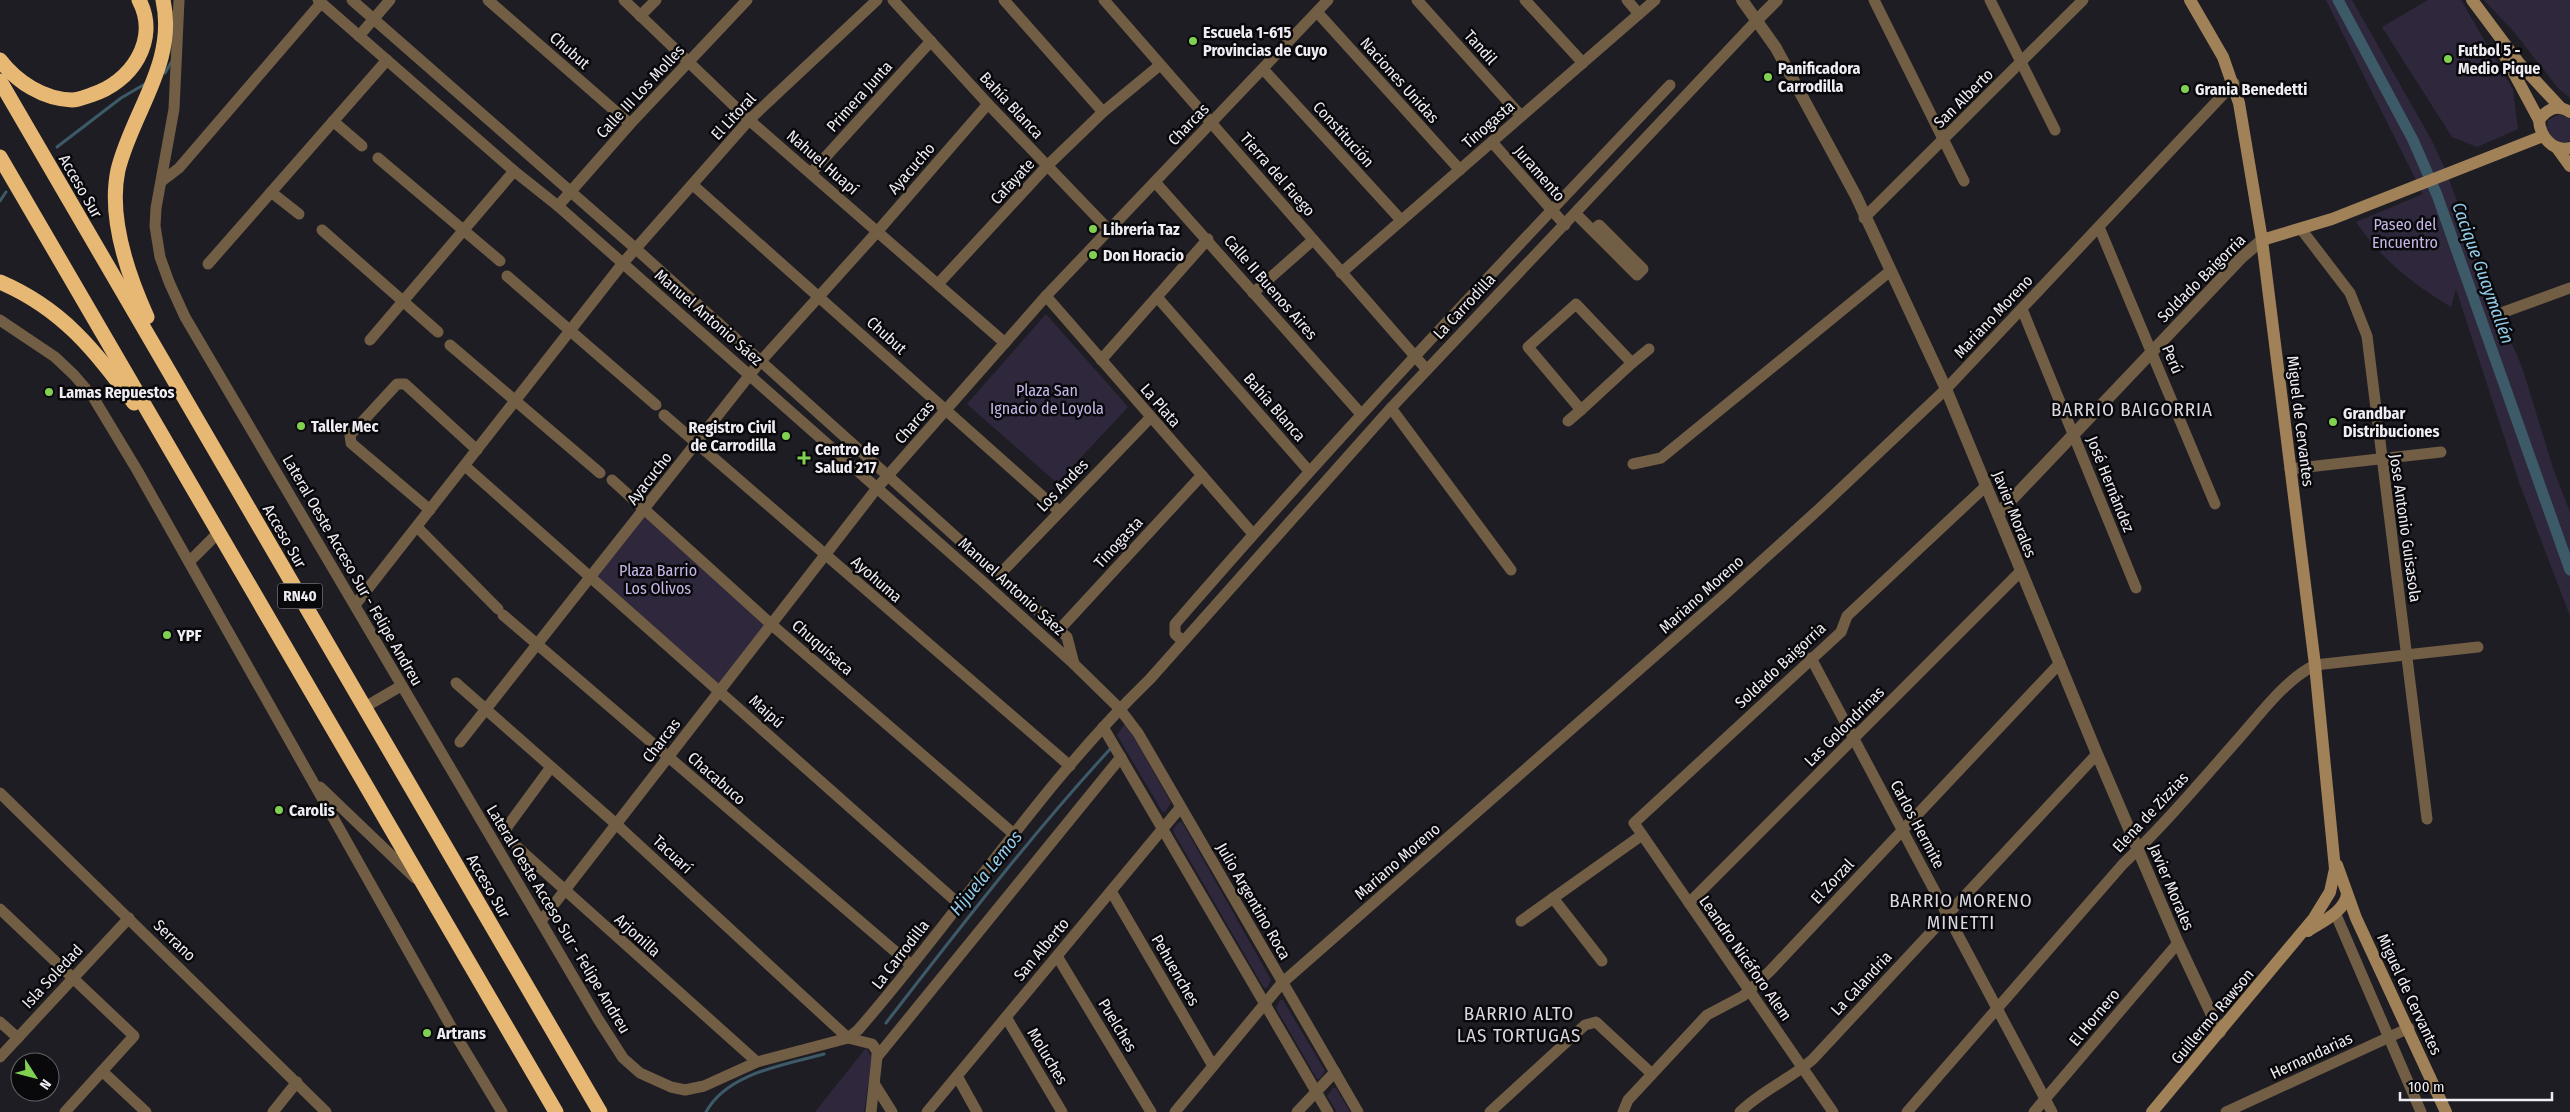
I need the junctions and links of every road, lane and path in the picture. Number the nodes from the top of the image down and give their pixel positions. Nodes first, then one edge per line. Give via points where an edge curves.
1 (139, 0) edge
2 (163, 0) edge
3 (179, 0) edge
4 (352, 0) edge
5 (390, 0) edge
6 (488, 0) edge
7 (624, 0) edge
8 (656, 0) edge
9 (747, 0) edge
10 (877, 0) edge
11 (893, 0) edge
12 (1004, 0) edge
13 (1104, 0) edge
14 (1328, 0) edge
15 (1417, 0) edge
16 (1525, 0) edge
17 (1627, 0) edge
18 (1655, 0) edge
19 (1742, 0) edge
20 (1777, 0) edge
21 (1874, 0) edge
22 (1990, 0) edge
23 (2083, 0) edge
24 (2190, 0) edge
25 (2472, 0) edge
26 (320, 1) edge
27 (1317, 12) junction
28 (1639, 14) junction
29 (640, 16) junction
30 (2483, 16) junction
31 (374, 19) junction
32 (1757, 20) junction
33 (359, 36) junction
34 (931, 41) junction
35 (0, 60) edge
36 (387, 60) junction
37 (688, 63) junction
38 (1583, 63) junction
39 (2021, 63) junction
40 (1160, 65) junction
41 (1263, 69) junction
42 (0, 81) edge
43 (2234, 83) junction
44 (1670, 85) dead end
45 (988, 104) junction
46 (2565, 110) edge
47 (1103, 112) junction
48 (1521, 116) junction
49 (749, 120) junction
50 (2540, 120) junction
51 (333, 121) junction
52 (1211, 123) junction
53 (630, 124) junction
54 (2055, 130) dead end
55 (2543, 136) junction
56 (1943, 140) junction
57 (1492, 142) junction
58 (362, 146) dead end
59 (2557, 148) junction
60 (2570, 148) edge
61 (0, 157) edge
62 (378, 158) dead end
63 (1047, 166) junction
64 (2570, 166) edge
65 (1460, 170) junction
66 (514, 171) junction
67 (811, 173) junction
68 (162, 181) junction
69 (1964, 181) dead end
70 (1155, 182) junction
71 (693, 185) junction
72 (271, 192) junction
73 (570, 192) junction
74 (558, 206) junction
75 (1550, 210) junction
76 (298, 214) dead end
77 (1576, 214) junction
78 (1864, 218) junction
79 (1401, 220) junction
80 (1565, 225) junction
81 (2099, 227) junction
82 (463, 229) junction
83 (2301, 229) junction
84 (322, 230) dead end
85 (1109, 230) junction
86 (1593, 231) dead end
87 (878, 232) junction
88 (1208, 239) junction
89 (1313, 240) junction
90 (2262, 240) junction
91 (636, 248) junction
92 (500, 261) dead end
93 (623, 263) junction
94 (208, 264) dead end
95 (1890, 272) junction
96 (1341, 273) junction
97 (507, 276) dead end
98 (0, 282) edge
99 (938, 284) junction
100 (2570, 288) edge
101 (1253, 293) junction
102 (819, 296) junction
103 (1046, 296) junction
104 (1157, 297) junction
105 (402, 301) junction
106 (2022, 309) junction
107 (2504, 312) dead end
108 (0, 320) edge
109 (570, 331) junction
110 (438, 332) dead end
111 (370, 340) dead end
112 (1005, 343) junction
113 (450, 345) dead end
114 (1649, 349) dead end
115 (2152, 352) junction
116 (1414, 356) junction
117 (1101, 360) junction
118 (760, 362) junction
119 (1632, 363) junction
120 (1427, 370) junction
121 (750, 375) junction
122 (1946, 389) junction
123 (516, 401) junction
124 (656, 405) dead end
125 (1391, 408) junction
126 (946, 410) junction
127 (1580, 410) junction
128 (1361, 414) junction
129 (664, 415) dead end
130 (1150, 418) junction
131 (1568, 421) dead end
132 (2073, 434) junction
133 (697, 444) junction
134 (477, 450) junction
135 (2441, 452) dead end
136 (176, 458) junction
137 (2381, 460) junction
138 (1633, 464) dead end
139 (465, 466) junction
140 (2290, 469) junction
141 (1308, 471) junction
142 (600, 473) dead end
143 (1202, 475) junction
144 (888, 476) junction
145 (612, 480) dead end
146 (1986, 486) junction
147 (877, 488) junction
148 (2215, 504) dead end
149 (645, 509) junction
150 (430, 510) junction
151 (1059, 511) junction
152 (1998, 514) junction
153 (417, 527) junction
154 (219, 532) junction
155 (1253, 534) junction
156 (272, 547) junction
157 (826, 556) junction
158 (189, 562) junction
159 (1511, 570) dead end
160 (2021, 571) junction
161 (999, 575) junction
162 (591, 578) junction
163 (2136, 588) dead end
164 (355, 605) junction
165 (772, 624) junction
166 (1059, 630) junction
167 (1183, 641) junction
168 (537, 645) junction
169 (2478, 647) dead end
170 (2407, 655) junction
171 (1811, 658) junction
172 (2060, 663) junction
173 (1074, 664) junction
174 (2315, 666) junction
175 (456, 683) dead end
176 (402, 686) junction
177 (719, 691) junction
178 (365, 707) junction
179 (1119, 708) junction
180 (486, 710) junction
181 (1103, 727) junction
182 (1854, 739) junction
183 (460, 742) dead end
184 (2097, 754) junction
185 (668, 757) junction
186 (1121, 757) junction
187 (1070, 766) junction
188 (552, 767) junction
189 (312, 778) junction
190 (0, 793) edge
191 (1180, 808) junction
192 (2427, 820) dead end
193 (1634, 823) joint
194 (616, 824) junction
195 (1162, 829) junction
196 (1902, 831) junction
197 (1642, 835) junction
198 (1014, 836) junction
199 (2138, 850) junction
200 (2334, 858) junction
201 (2333, 882) joint
202 (425, 887) junction
203 (564, 891) junction
204 (1111, 891) junction
205 (1554, 898) junction
206 (1688, 903) junction
207 (960, 904) junction
208 (2322, 907) junction
209 (2347, 908) junction
210 (0, 909) edge
211 (1948, 915) junction
212 (129, 918) junction
213 (541, 921) junction
214 (1521, 921) dead end
215 (2296, 940) junction
216 (2178, 942) junction
217 (1057, 956) junction
218 (1602, 961) dead end
219 (911, 965) junction
220 (73, 978) junction
221 (1282, 983) junction
222 (1750, 990) junction
223 (1264, 1005) junction
224 (1998, 1008) junction
225 (1006, 1017) junction
226 (0, 1022) edge
227 (2409, 1028) junction
228 (2220, 1032) junction
229 (2389, 1037) junction
230 (18, 1038) junction
231 (848, 1038) junction
232 (0, 1057) edge
233 (877, 1057) junction
234 (758, 1062) junction
235 (1213, 1066) junction
236 (1802, 1069) junction
237 (102, 1071) junction
238 (1335, 1072) junction
239 (1652, 1074) junction
240 (957, 1076) junction
241 (297, 1082) junction
242 (876, 1085) junction
243 (1316, 1091) junction
244 (2045, 1099) junction
245 (65, 1112) edge
246 (146, 1112) edge
247 (273, 1112) edge
248 (326, 1112) edge
249 (502, 1112) edge
250 (556, 1112) edge
251 (600, 1112) edge
252 (871, 1112) edge
253 (892, 1112) edge
254 (927, 1112) edge
255 (977, 1112) edge
256 (1062, 1112) edge
257 (1151, 1112) edge
258 (1174, 1112) edge
259 (1297, 1112) edge
260 (1328, 1112) edge
261 (1358, 1112) edge
262 (1490, 1112) edge
263 (1623, 1112) edge
264 (1740, 1112) edge
265 (1833, 1112) edge
266 (1907, 1112) edge
267 (2034, 1112) edge
268 (2052, 1112) edge
269 (2152, 1112) edge
270 (2226, 1112) edge
271 (2421, 1112) edge
272 (2446, 1112) edge

1 - 35 highway via 146,25 145,47 133,67 117,83 101,92 74,100 50,97 10,73
2 - 156 highway via 164,49 157,76 128,137 118,171 122,246 134,288 149,320 225,453
3 - 68 street, Lateral Oeste Acceso Sur - Felipe Andreu via 174,109
4 - 31 street, Manuel Antonio Sáez
5 - 31 street
6 - 53 street, Chubut
7 - 29 street, Nahuel Huapí
8 - 29 street
9 - 37 street, Calle III Los Molles
10 - 49 street, El Litoral
11 - 34 street, Bahía Blanca
12 - 47 street
13 - 40 street, Tierra del Fuego
14 - 27 street, Charcas
15 - 48 street, Tandil
16 - 38 street
17 - 28 street
18 - 28 street, Tinogasta
19 - 32 street, Javier Morales
20 - 32 street, La Carrodilla
21 - 56 street
22 - 39 street
23 - 39 street, San Alberto
24 - 43 main road, Miguel de Cervantes
25 - 30 main road
26 - 33 street, Manuel Antonio Sáez
26 - 68 street via 180,168
27 - 41 street, Charcas
27 - 65 street, Naciones Unidas
28 - 38 street, Tinogasta
29 - 37 street, Nahuel Huapí
30 - 46 main road via 2519,63
30 - 50 main road
31 - 33 street
31 - 73 street, Manuel Antonio Sáez
32 - 77 street, La Carrodilla
32 - 78 street, Javier Morales via 1776,48 1856,196
33 - 36 street, Manuel Antonio Sáez
34 - 45 street, Bahía Blanca
34 - 67 street, Primera Junta
36 - 51 street
36 - 66 street, Manuel Antonio Sáez
37 - 49 street, Nahuel Huapí
37 - 53 street, Calle III Los Molles
38 - 48 street, Tinogasta
39 - 54 street
39 - 56 street, San Alberto
40 - 47 street, Cafayate
40 - 52 street, Tierra del Fuego
41 - 52 street, Charcas
41 - 79 street, Constitución
42 - 156 highway, Acceso Sur / RN40
43 - 81 street, Mariano Moreno
43 - 90 main road, Miguel de Cervantes
44 - 75 street, La Carrodilla
45 - 63 street, Bahía Blanca
45 - 87 street, Ayacucho
46 - 50 main road via 2548,110
47 - 63 street, Cafayate
48 - 57 street, Tinogasta
49 - 67 street, Nahuel Huapí
49 - 71 street, El Litoral
50 - 55 main road
51 - 58 street
51 - 72 street
52 - 70 street, Charcas
52 - 89 street, Tierra del Fuego
53 - 73 street, Calle III Los Molles
55 - 59 main road
55 - 83 main road, Soldado Baigorria
56 - 69 street
56 - 78 street, San Alberto
57 - 65 street, Tinogasta
57 - 75 street, Juramento
59 - 60 main road
59 - 64 main road
61 - 136 highway, RN40
62 - 82 street
63 - 85 street, Bahía Blanca
63 - 99 street, Cafayate
65 - 79 street, Tinogasta
66 - 74 street, Manuel Antonio Sáez
66 - 82 street
67 - 87 street, Nahuel Huapí
68 - 164 street, Lateral Oeste Acceso Sur - Felipe Andreu via 155,226 168,282
70 - 85 street, Charcas
70 - 88 street, Calle II Buenos Aires
71 - 91 street, El Litoral
71 - 102 street, Chubut
72 - 76 street
72 - 94 street
73 - 74 street, Calle III Los Molles
73 - 91 street, Manuel Antonio Sáez
74 - 93 street, Manuel Antonio Sáez
75 - 80 street, Juramento
75 - 116 street, La Carrodilla
77 - 80 street, La Carrodilla
77 - 86 street
78 - 95 street, Javier Morales
79 - 96 street, Tinogasta
80 - 120 street, La Carrodilla
81 - 106 street, Mariano Moreno
81 - 115 street, Perú
82 - 92 street
82 - 105 street
83 - 90 main road, Soldado Baigorria
83 - 137 street, Jose Antonio Guisasola via 2345,285 2363,322
84 - 105 street
85 - 103 street, Charcas
87 - 99 street, Nahuel Huapí
87 - 102 street, Ayacucho
88 - 101 street, Calle II Buenos Aires
88 - 104 street
89 - 96 street, Tierra del Fuego
89 - 101 street
90 - 115 street, Soldado Baigorria
90 - 140 main road, Miguel de Cervantes
91 - 93 street, El Litoral
91 - 118 street, Manuel Antonio Sáez
93 - 109 street, El Litoral
93 - 121 street, Manuel Antonio Sáez
95 - 122 street, Javier Morales
95 - 138 street via 1661,458
96 - 116 street, Tierra del Fuego
97 - 109 street
98 - 136 highway via 43,305 92,347
99 - 112 street, Nahuel Huapí
100 - 107 street
101 - 128 street, Calle II Buenos Aires
102 - 118 street, Ayacucho
102 - 126 street, Chubut
103 - 112 street, Charcas
103 - 117 street, La Plata
104 - 117 street
104 - 141 street, Bahía Blanca
105 - 110 street
105 - 111 street
106 - 122 street, Mariano Moreno
106 - 132 street, José Hernández
108 - 158 street via 55,357 93,397
109 - 123 street, El Litoral
109 - 124 street
112 - 126 street, Charcas
113 - 123 street
114 - 119 street
115 - 132 street, Soldado Baigorria
115 - 148 street, Perú
116 - 120 street, Tierra del Fuego
116 - 128 street, La Carrodilla
117 - 130 street, La Plata
118 - 121 street, Ayacucho
118 - 144 street, Manuel Antonio Sáez
119 - 127 street
119 - 127 street via 1576,304 1528,347
120 - 125 street, La Carrodilla
121 - 133 street, Ayacucho
121 - 147 street, Manuel Antonio Sáez
122 - 146 street, Javier Morales
122 - 221 street, Mariano Moreno via 1730,590
123 - 134 street, El Litoral
123 - 142 street
125 - 159 street
125 - 167 street, La Carrodilla
126 - 144 street, Charcas
126 - 151 street, Chubut
127 - 131 street
128 - 141 street, La Carrodilla
129 - 133 street, Ayohuma
130 - 143 street, La Plata
130 - 151 street, Los Andes
132 - 152 street, Soldado Baigorria
132 - 163 street, José Hernández
133 - 149 street, Ayacucho
133 - 157 street, Ayohuma
134 - 139 street, El Litoral
134 - 150 street via 405,384 397,384 350,435 351,443
135 - 137 street
136 - 154 highway, RN40
137 - 140 street
137 - 170 street, Jose Antonio Guisasola
139 - 150 street, El Litoral
139 - 162 street, Maipú
140 - 174 main road, Miguel de Cervantes
141 - 155 street, La Carrodilla
143 - 155 street, La Plata
143 - 166 street, Tinogasta
144 - 147 street, Charcas
144 - 161 street, Manuel Antonio Sáez
145 - 149 street, Chuquisaca
146 - 152 street, Javier Morales
146 - 171 street, Soldado Baigorria via 1847,616 1841,632
147 - 157 street, Charcas
147 - 173 street, Manuel Antonio Sáez
149 - 162 street, Ayacucho
149 - 165 street, Chuquisaca
150 - 153 street, El Litoral
151 - 161 street, Los Andes
152 - 160 street, Javier Morales
153 - 164 street, El Litoral
153 - 168 street, Chacabuco
154 - 158 street
154 - 202 highway, RN40
155 - 167 street, La Carrodilla via 1175,624 1175,634
156 - 178 highway, Acceso Sur / RN40
157 - 165 street, Charcas
157 - 187 street, Ayohuma
158 - 189 street
160 - 172 street, Javier Morales
160 - 182 street, Las Golondrinas
161 - 166 street, Manuel Antonio Sáez
162 - 168 street, Ayacucho
162 - 177 street, Maipú
164 - 176 street, Lateral Oeste Acceso Sur - Felipe Andreu
165 - 177 street, Charcas
165 - 198 street, Chuquisaca
166 - 173 street, Manuel Antonio Sáez via 1069,640
167 - 179 street, La Carrodilla
168 - 180 street, Ayacucho
168 - 185 street, Chacabuco
169 - 170 street, Elena de Zizzias
170 - 174 street, Elena de Zizzias
170 - 192 street, Jose Antonio Guisasola
171 - 182 street, Carlos Hermite
171 - 193 street, Soldado Baigorria
172 - 184 street, Javier Morales
172 - 196 street, El Zorzal
173 - 179 street, Manuel Antonio Sáez
174 - 199 street, Elena de Zizzias via 2305,670 2274,698
174 - 200 main road, Miguel de Cervantes
175 - 180 street, Tacuarí
176 - 178 street
176 - 213 street, Lateral Oeste Acceso Sur - Felipe Andreu
177 - 185 street, Charcas
177 - 207 street, Maipú
178 - 251 highway, Acceso Sur / RN40
179 - 181 street, La Carrodilla
179 - 191 street, Julio Argentino Roca via 1138,733
180 - 183 street, Ayacucho
180 - 188 street, Tacuarí
181 - 186 street
181 - 187 street, La Carrodilla
182 - 196 street, Carlos Hermite
182 - 206 street, Las Golondrinas
184 - 199 street, Javier Morales
184 - 211 street, La Calandria
185 - 194 street, Charcas
185 - 219 street, Chacabuco
186 - 195 street
186 - 233 street
187 - 198 street, La Carrodilla
188 - 194 street, Tacuarí
188 - 203 street, Arjonilla via 507,827 506,837
189 - 202 street
189 - 249 street
190 - 212 street, Serrano
191 - 195 street, San Alberto
191 - 221 street, Julio Argentino Roca
193 - 197 street, Leandro Nicéforo Alem
194 - 203 street, Charcas
194 - 231 street, Tacuarí
195 - 204 street, San Alberto
195 - 223 street
196 - 211 street, Carlos Hermite
196 - 222 street, El Zorzal
197 - 205 street
197 - 206 street, Leandro Nicéforo Alem
198 - 207 street, La Carrodilla
199 - 216 street, Javier Morales
199 - 224 street, Elena de Zizzias
200 - 201 main road, Miguel de Cervantes
200 - 209 main road, Miguel de Cervantes
201 - 208 main road, Guillermo Rawson
202 - 250 highway, RN40
203 - 213 street, Charcas
203 - 234 street, Arjonilla
204 - 217 street, San Alberto
204 - 235 street, Pehuenches
205 - 214 street
205 - 218 street
206 - 222 street, Leandro Nicéforo Alem
207 - 219 street, La Carrodilla
208 - 209 main road via 2334,899
208 - 215 main road, Guillermo Rawson
209 - 215 main road, Guillermo Rawson
209 - 227 main road, Miguel de Cervantes
209 - 229 street
210 - 220 street
211 - 224 street, Carlos Hermite
211 - 236 street, La Calandria
212 - 220 street, Isla Soledad
212 - 241 street, Serrano
213 - 234 street, Lateral Oeste Acceso Sur - Felipe Andreu via 623,1058 640,1073 685,1090 704,1086
215 - 228 main road, Guillermo Rawson
216 - 228 street, Javier Morales
216 - 244 street, El Hornero
217 - 225 street, San Alberto
217 - 257 street, Puelches
219 - 231 street, La Carrodilla
220 - 230 street, Isla Soledad
220 - 237 street via 134,1036
221 - 223 street, Mariano Moreno
221 - 238 street, Julio Argentino Roca
222 - 236 street, Leandro Nicéforo Alem
222 - 239 street, El Zorzal via 1707,1015
223 - 235 street, Mariano Moreno
223 - 243 street
224 - 244 street, Carlos Hermite
224 - 266 street, Elena de Zizzias
225 - 240 street, San Alberto
225 - 256 street, Moluches
226 - 230 street
227 - 229 street, Hernandarias
227 - 272 main road, Miguel de Cervantes
228 - 269 main road, Guillermo Rawson
229 - 270 street, Hernandarias
229 - 271 street
230 - 232 street, Isla Soledad
231 - 233 street, Tacuarí via 870,1043 875,1047
231 - 234 street
233 - 242 street
235 - 258 street, Mariano Moreno
236 - 264 street, La Calandria via 1756,1097
236 - 265 street, Leandro Nicéforo Alem
237 - 245 street
237 - 246 street
238 - 243 street
238 - 261 street, Julio Argentino Roca
239 - 262 street via 1596,1022 1585,1025
239 - 263 street, El Zorzal via 1628,1100
240 - 254 street, San Alberto
240 - 255 street
241 - 247 street
241 - 248 street, Serrano
242 - 252 street
242 - 253 street
243 - 259 street
243 - 260 street
244 - 267 street, El Hornero
244 - 268 street, Carlos Hermite

